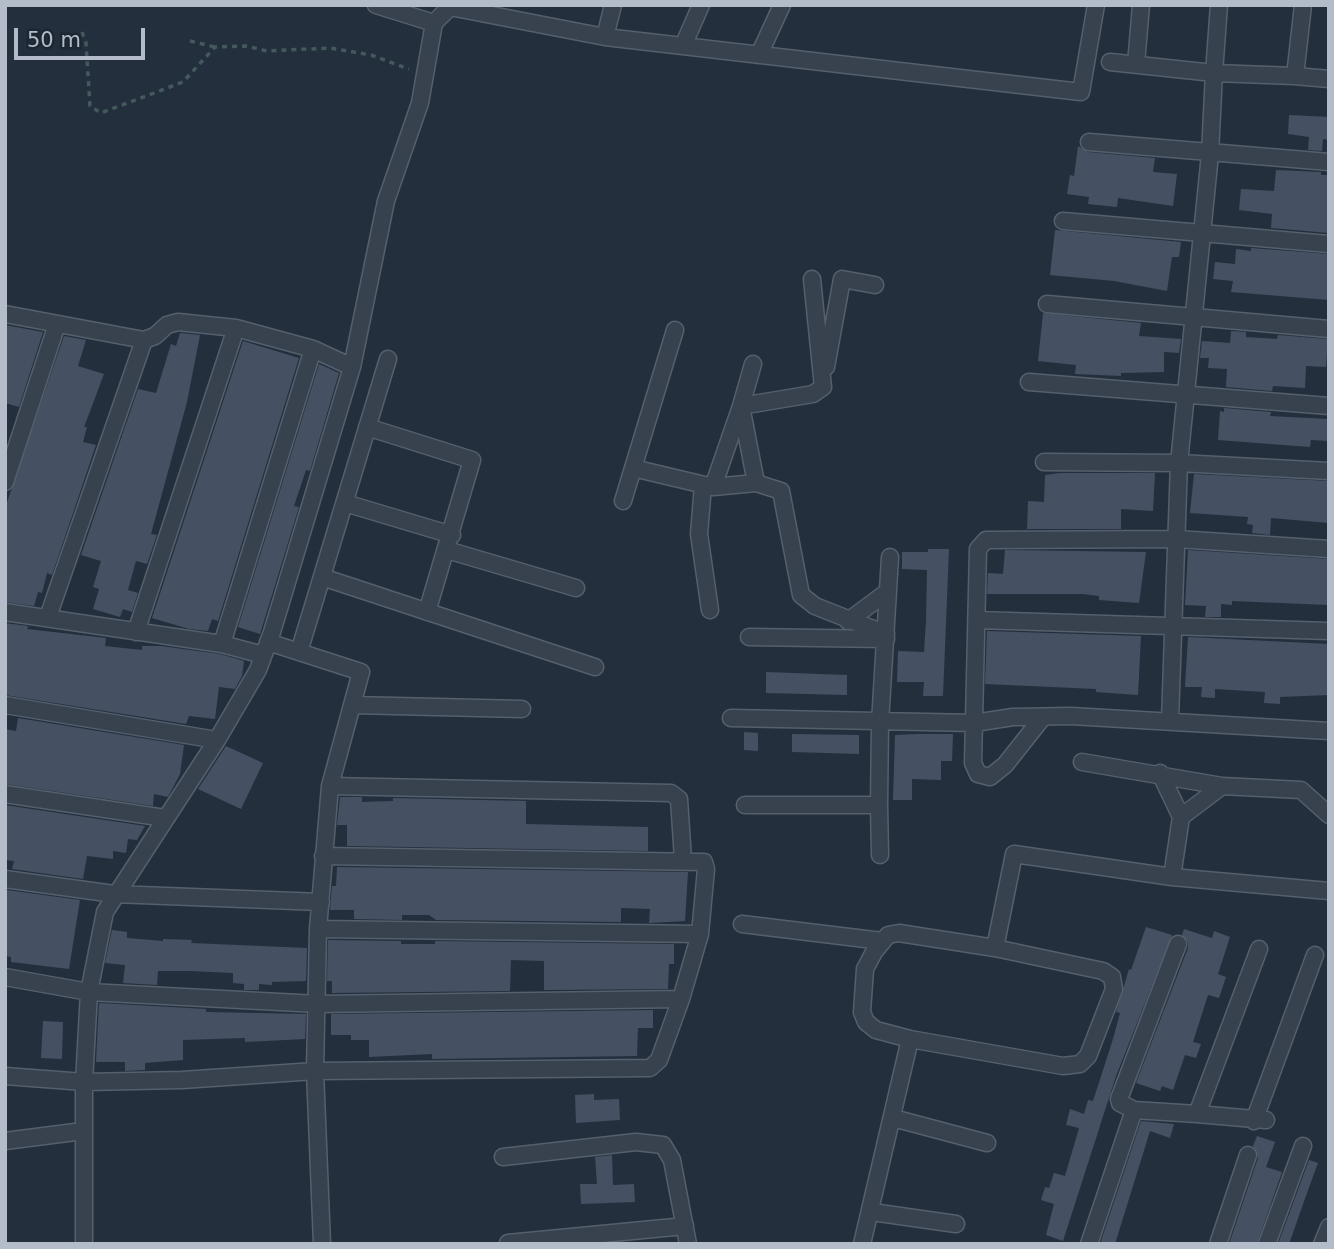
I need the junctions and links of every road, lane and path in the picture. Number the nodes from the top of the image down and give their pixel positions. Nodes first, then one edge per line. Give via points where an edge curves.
1 (376, 5) edge
2 (530, 5) edge
3 (613, 5) edge
4 (701, 5) edge
5 (782, 5) edge
6 (1097, 5) edge
7 (1141, 5) edge
8 (1219, 5) edge
9 (1303, 5) edge
10 (450, 6) edge
11 (527, 22) junction
12 (433, 23) junction
13 (82, 32) dead end
14 (605, 37) junction
15 (190, 41) dead end
16 (683, 46) junction
17 (215, 47) junction
18 (759, 55) junction
19 (1110, 62) dead end
20 (1136, 64) junction
21 (1214, 73) junction
22 (424, 75) junction
23 (1295, 76) junction
24 (1329, 79) edge
25 (1089, 142) dead end
26 (1210, 154) junction
27 (1329, 162) edge
28 (1063, 221) dead end
29 (1202, 234) junction
30 (1329, 244) edge
31 (812, 279) dead end
32 (875, 285) dead end
33 (1047, 304) dead end
34 (5, 314) edge
35 (1195, 315) junction
36 (57, 324) junction
37 (236, 328) junction
38 (1329, 329) edge
39 (675, 330) dead end
40 (144, 340) junction
41 (313, 349) junction
42 (388, 359) dead end
43 (752, 364) dead end
44 (352, 367) junction
45 (1029, 382) dead end
46 (823, 387) junction
47 (1186, 403) junction
48 (741, 405) junction
49 (1329, 406) edge
50 (367, 427) junction
51 (1044, 461) dead end
52 (1179, 463) junction
53 (633, 468) junction
54 (1329, 471) edge
55 (5, 482) edge
56 (756, 483) junction
57 (708, 486) junction
58 (623, 501) dead end
59 (345, 503) junction
60 (1177, 539) junction
61 (449, 543) junction
62 (1329, 549) edge
63 (890, 557) dead end
64 (322, 577) junction
65 (576, 588) dead end
66 (887, 592) junction
67 (710, 610) dead end
68 (5, 612) edge
69 (426, 612) junction
70 (48, 617) junction
71 (977, 620) junction
72 (848, 621) junction
73 (1172, 624) junction
74 (1329, 631) edge
75 (136, 632) junction
76 (886, 636) junction
77 (749, 637) dead end
78 (222, 644) junction
79 (266, 649) junction
80 (299, 652) junction
81 (595, 667) dead end
82 (5, 705) edge
83 (352, 705) junction
84 (522, 709) dead end
85 (1043, 717) junction
86 (731, 718) dead end
87 (1170, 720) junction
88 (880, 723) junction
89 (974, 723) junction
90 (1329, 731) edge
91 (217, 740) junction
92 (1082, 762) dead end
93 (1160, 773) junction
94 (330, 786) junction
95 (1222, 786) junction
96 (5, 794) edge
97 (745, 805) dead end
98 (879, 806) junction
99 (1329, 815) edge
100 (1181, 817) junction
101 (165, 818) junction
102 (880, 855) dead end
103 (323, 856) junction
104 (682, 860) junction
105 (1172, 877) junction
106 (5, 879) edge
107 (1329, 891) edge
108 (114, 894) junction
109 (321, 902) junction
110 (742, 924) dead end
111 (318, 929) junction
112 (700, 934) junction
113 (882, 940) junction
114 (1178, 944) dead end
115 (995, 948) junction
116 (1259, 949) dead end
117 (1315, 955) dead end
118 (5, 977) edge
119 (89, 992) junction
120 (681, 999) junction
121 (318, 1004) junction
122 (910, 1039) junction
123 (315, 1071) junction
124 (5, 1076) edge
125 (84, 1082) junction
126 (1134, 1110) junction
127 (1197, 1114) junction
128 (893, 1118) junction
129 (83, 1131) junction
130 (5, 1141) edge
131 (987, 1143) dead end
132 (1303, 1146) dead end
133 (1248, 1155) dead end
134 (503, 1157) dead end
135 (872, 1212) junction
136 (956, 1224) dead end
137 (685, 1226) junction
138 (1329, 1227) edge
139 (508, 1243) edge
140 (83, 1244) edge
141 (322, 1244) edge
142 (688, 1244) edge
143 (862, 1244) edge
144 (1089, 1244) edge
145 (1218, 1244) edge
146 (1268, 1244) edge
147 (1322, 1244) edge

1 - 12 street
2 - 11 street
3 - 14 street
4 - 16 street
5 - 18 street
6 - 18 street via 1081,92
7 - 20 street
8 - 21 street
9 - 23 street
10 - 11 street
10 - 12 street
11 - 14 street
12 - 22 street
13 - 17 path via 90,106 101,113 183,82
14 - 16 street
15 - 17 path
16 - 18 street
17 - 22 path via 357,51
19 - 20 street
20 - 21 street
21 - 23 street
21 - 26 street
22 - 44 street via 420,103 386,201
23 - 24 street
25 - 26 street
26 - 27 street
26 - 29 street
28 - 29 street
29 - 30 street
29 - 35 street
31 - 46 street
32 - 46 street via 842,279
33 - 35 street
34 - 36 street
35 - 38 street
35 - 47 street
36 - 40 street
36 - 55 street
37 - 40 street via 178,322
37 - 41 street
37 - 75 street
39 - 53 street
40 - 70 street
41 - 44 street
41 - 78 street
42 - 50 street
43 - 48 street
44 - 79 street
45 - 47 street
46 - 48 street via 813,394
47 - 49 street
47 - 52 street
48 - 56 street
48 - 57 street
50 - 59 street
50 - 61 street via 472,460
51 - 52 street
52 - 54 street
52 - 60 street
53 - 57 street
53 - 58 street
56 - 57 street
56 - 72 street via 781,491 801,595
57 - 67 street via 699,534
59 - 61 street
59 - 64 street
60 - 62 street
60 - 71 street via 986,540 978,550
60 - 73 street
61 - 65 street
61 - 69 street
63 - 66 street
64 - 69 street
64 - 80 street
66 - 72 street
66 - 76 street
68 - 70 street
69 - 81 street
70 - 75 street
71 - 73 street
71 - 89 street
72 - 76 street
73 - 74 street
73 - 87 street
75 - 78 street
76 - 77 street
76 - 88 street
78 - 79 street
79 - 80 street
79 - 91 street
80 - 83 street via 361,672
82 - 91 street
83 - 84 street
83 - 94 street
85 - 87 street
85 - 89 street
85 - 89 street via 990,778 983,778 975,769
86 - 88 street
87 - 90 street
88 - 89 street
88 - 98 street
91 - 101 street
92 - 93 street
93 - 95 street
93 - 100 street
94 - 103 street
94 - 104 street via 671,793 679,799
95 - 99 street via 1301,790
95 - 100 street
96 - 101 street
97 - 98 street
98 - 102 street
100 - 105 street
101 - 108 street
103 - 104 street
103 - 109 street
104 - 112 street via 704,862 706,869
105 - 107 street
105 - 115 street via 1014,854
106 - 108 street
108 - 109 street
108 - 119 street via 100,931
109 - 111 street
110 - 113 street
111 - 112 street
111 - 121 street
112 - 120 street
113 - 115 street via 899,933
113 - 122 street via 865,969 862,1012 876,1030
114 - 126 street via 1119,1099
115 - 122 street via 1103,971 1112,977 1114,989 1088,1056 1080,1064 1063,1066
116 - 127 street
117 - 127 street via 1260,1120
118 - 119 street
119 - 121 street
119 - 125 street
120 - 121 street
120 - 123 street via 659,1060 650,1068
121 - 123 street
122 - 128 street
123 - 125 street
123 - 141 street
124 - 125 street
125 - 129 street
126 - 127 street
126 - 144 street
128 - 131 street
128 - 135 street
129 - 130 street
129 - 140 street
132 - 146 street
133 - 145 street
134 - 137 street via 636,1142 663,1145 672,1160
135 - 136 street
135 - 143 street
137 - 139 street
137 - 142 street
138 - 147 street

